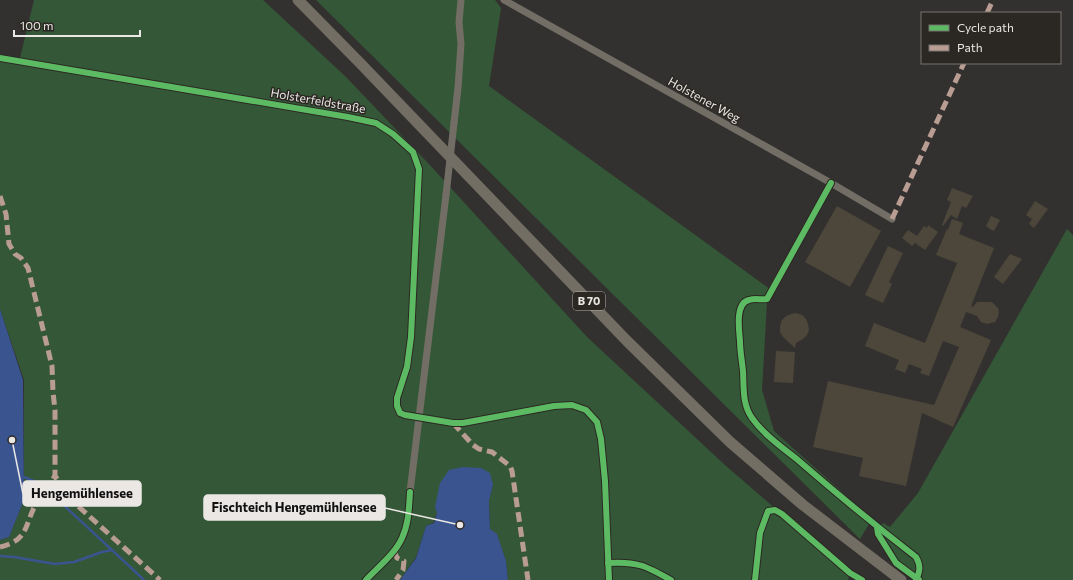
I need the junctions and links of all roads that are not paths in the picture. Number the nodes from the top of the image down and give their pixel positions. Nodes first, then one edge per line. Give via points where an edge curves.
1 (298, 0) edge
2 (461, 0) edge
3 (504, 0) edge
4 (0, 58) edge
5 (892, 220) dead end
6 (420, 418) junction
7 (410, 492) dead end
8 (609, 580) edge
9 (901, 580) edge

1 - 9 main road, B 70 via 627,341 730,442 803,505
2 - 6 street, bridge via 458,88
3 - 5 street, Holstener Weg
4 - 6 street, Holsterfeldstraße via 348,117 376,124 393,134 413,152 419,169 411,337 407,367 396,406 405,415
6 - 7 street
6 - 8 street via 463,423 554,406 572,406 586,410 597,422 601,440 606,480

